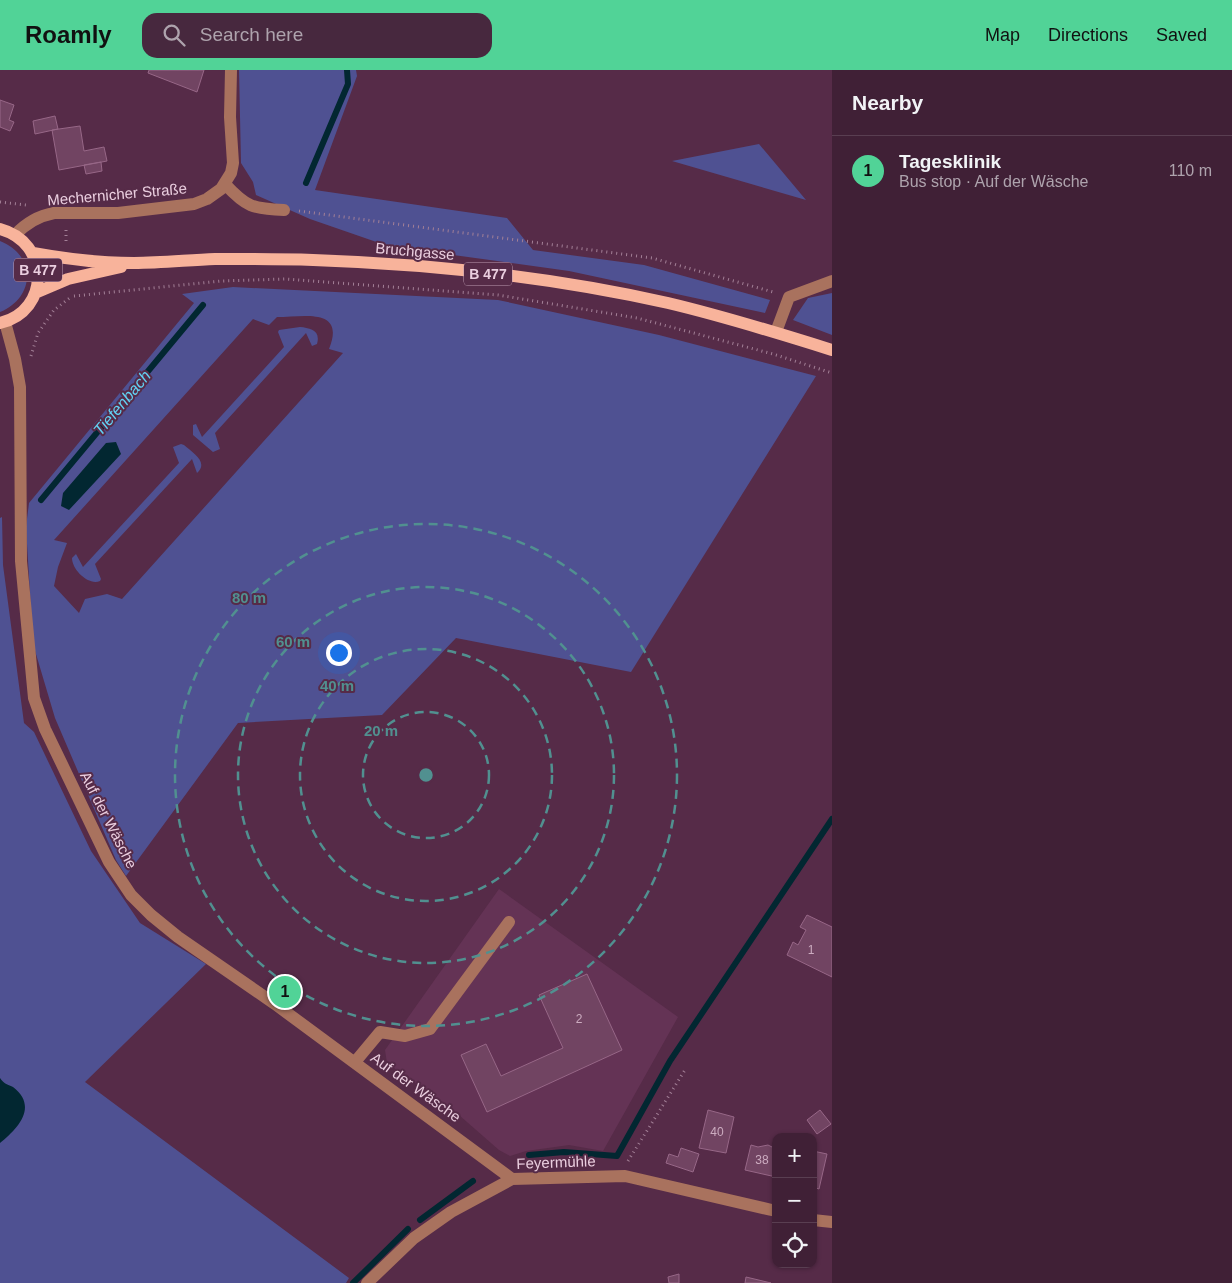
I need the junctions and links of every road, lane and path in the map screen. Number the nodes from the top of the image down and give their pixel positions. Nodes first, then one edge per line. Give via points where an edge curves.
1 (231, 70) edge
2 (225, 184) junction
3 (0, 202) edge
4 (28, 205) dead end
5 (284, 210) joint
6 (66, 212) junction
7 (0, 229) edge
8 (15, 235) junction
9 (33, 253) junction
10 (67, 258) junction
11 (135, 263) junction
12 (68, 279) junction
13 (832, 281) edge
14 (35, 293) junction
15 (71, 297) junction
16 (789, 298) junction
17 (2, 322) edge
18 (776, 332) junction
19 (832, 350) edge
20 (15, 359) junction
21 (832, 373) edge
22 (509, 922) dead end
23 (355, 1062) junction
24 (685, 1070) dead end
25 (625, 1176) junction
26 (512, 1178) junction
27 (772, 1210) edge
28 (817, 1220) edge
29 (832, 1222) edge
30 (367, 1283) edge

1 - 2 street via 233,163
2 - 5 street via 247,205
2 - 6 street, Mechernicher Straße via 194,204 118,213
3 - 4 path
5 - 16 path via 652,258
6 - 8 street, Mechernicher Straße via 40,217
6 - 10 path
7 - 8 main road, B 477
8 - 9 main road, B 477
9 - 10 main road, Bruchgasse / B 477
9 - 14 main road, B 477 via 38,276
10 - 11 main road, Bruchgasse / B 477
11 - 12 main road, Bruchgasse / B 477
11 - 18 main road, Bruchgasse / B 477 via 265,259 459,270 610,292
12 - 14 main road, Bruchgasse / B 477
12 - 15 path
13 - 16 street
14 - 17 main road, B 477 via 26,309
15 - 20 path via 54,310 38,333 32,356
15 - 21 path via 221,280 285,279 498,295 637,318
16 - 18 street
17 - 20 street, Auf der Wäsche
18 - 19 main road, Bruchgasse / B 477
20 - 23 street, Auf der Wäsche via 20,386 21,560 34,698 45,729 96,836 131,895 151,915
22 - 23 street via 430,1029 405,1036 380,1032
23 - 26 street, Auf der Wäsche
24 - 25 path via 628,1161
25 - 26 street, Feyermühle
25 - 27 street, Feyermühle
26 - 30 street, Feyermühle via 451,1212 422,1233
28 - 29 street

